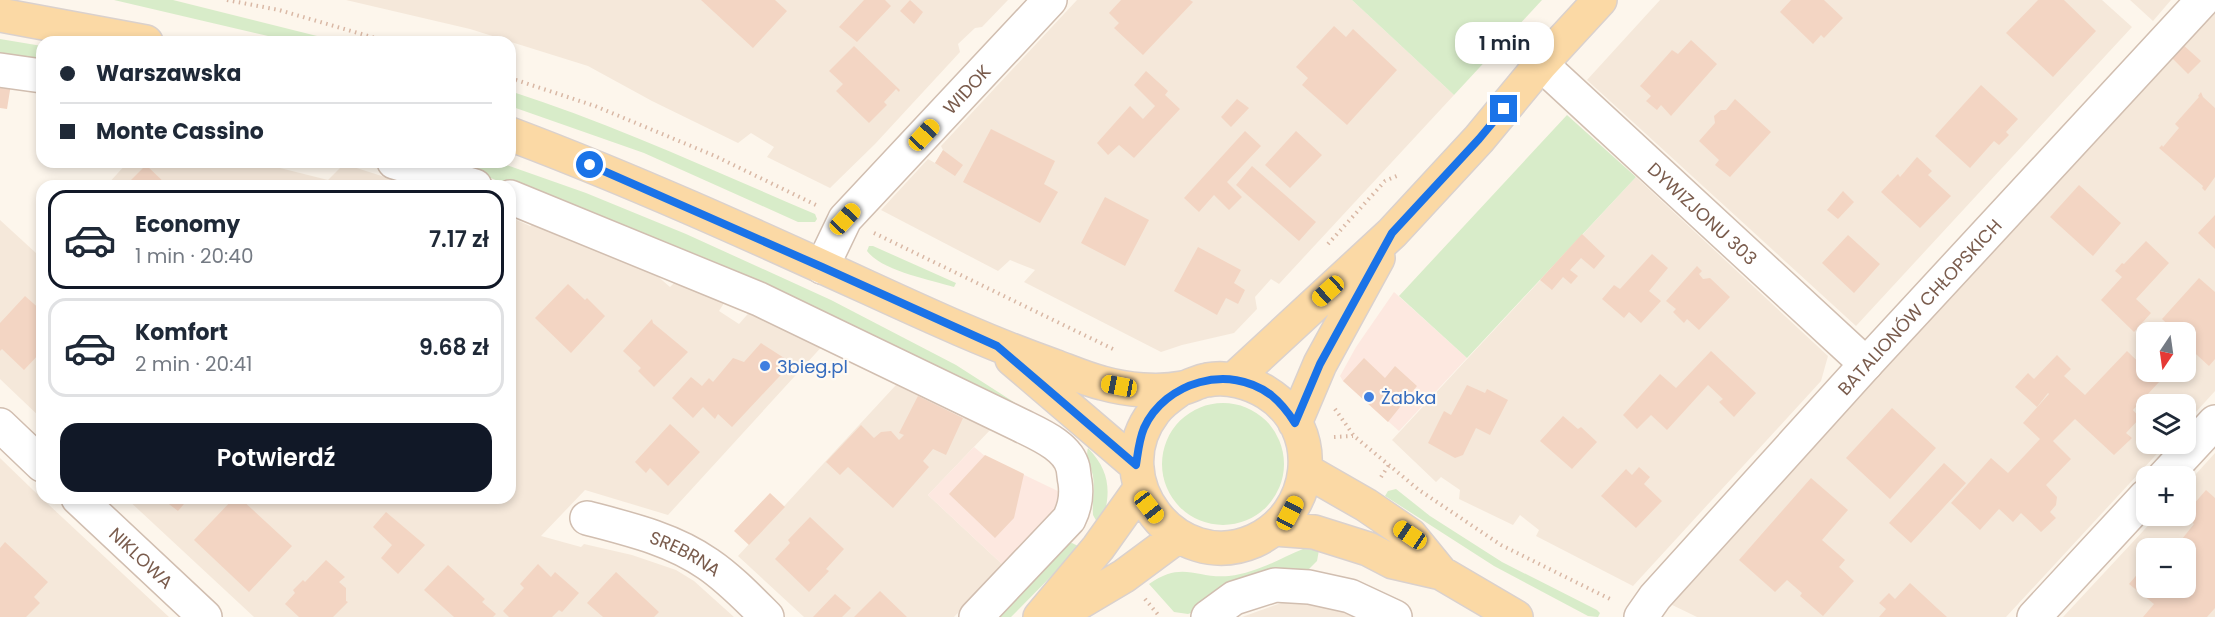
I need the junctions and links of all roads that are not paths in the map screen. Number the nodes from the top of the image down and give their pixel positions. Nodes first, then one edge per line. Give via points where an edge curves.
1 (1050, 0) edge
2 (1600, 0) edge
3 (2204, 0) edge
4 (0, 15) edge
5 (114, 36) edge
6 (1541, 64) junction
7 (0, 70) edge
8 (36, 75) edge
9 (516, 136) edge
10 (414, 168) edge
11 (455, 180) edge
12 (516, 198) edge
13 (1392, 233) junction
14 (822, 267) junction
15 (997, 346) junction
16 (1866, 364) junction
17 (1233, 380) junction
18 (1182, 388) junction
19 (2215, 422) edge
20 (1295, 423) junction
21 (0, 425) edge
22 (36, 459) edge
23 (2174, 466) edge
24 (1305, 470) junction
25 (1138, 477) junction
26 (84, 504) edge
27 (2136, 507) edge
28 (587, 518) dead end
29 (1274, 529) junction
30 (1178, 536) junction
31 (1441, 573) junction
32 (1642, 616) edge
33 (205, 617) edge
34 (767, 617) edge
35 (976, 617) edge
36 (1040, 617) edge
37 (1055, 617) edge
38 (1208, 617) edge
39 (1395, 617) edge
40 (1516, 617) edge
41 (2034, 617) edge

1 - 14 street, WIDOK via 845,219
2 - 6 main road
3 - 16 street, BATALIONÓW CHŁOPSKICH
4 - 5 main road
6 - 13 main road via 1479,139
6 - 16 street, DYWIZJONU 303
7 - 8 street
9 - 14 main road
10 - 11 street
12 - 35 street via 759,299 1020,425 1047,439 1066,455 1073,468 1076,491 1069,519
13 - 17 main road
13 - 20 main road via 1320,364
14 - 15 main road
15 - 18 main road via 1102,383 1136,389
15 - 25 main road
16 - 32 street, BATALIONÓW CHŁOPSKICH
17 - 18 main road via 1207,380
17 - 20 main road via 1269,394 1284,406
18 - 25 main road via 1154,412 1141,437
19 - 23 street
20 - 24 main road via 1305,453
21 - 22 street
24 - 29 main road via 1301,492 1290,513
24 - 31 main road via 1410,535
25 - 30 main road via 1149,507
25 - 36 main road via 1098,548
26 - 33 street, NIKLOWA
27 - 41 street
28 - 34 street, SREBRNA via 656,537 682,549 710,565
29 - 30 main road via 1252,542 1227,548 1202,546
29 - 31 main road via 1314,532 1368,549 1393,562
30 - 37 main road via 1124,576
31 - 40 main road
38 - 39 street via 1234,598 1275,585 1350,596

